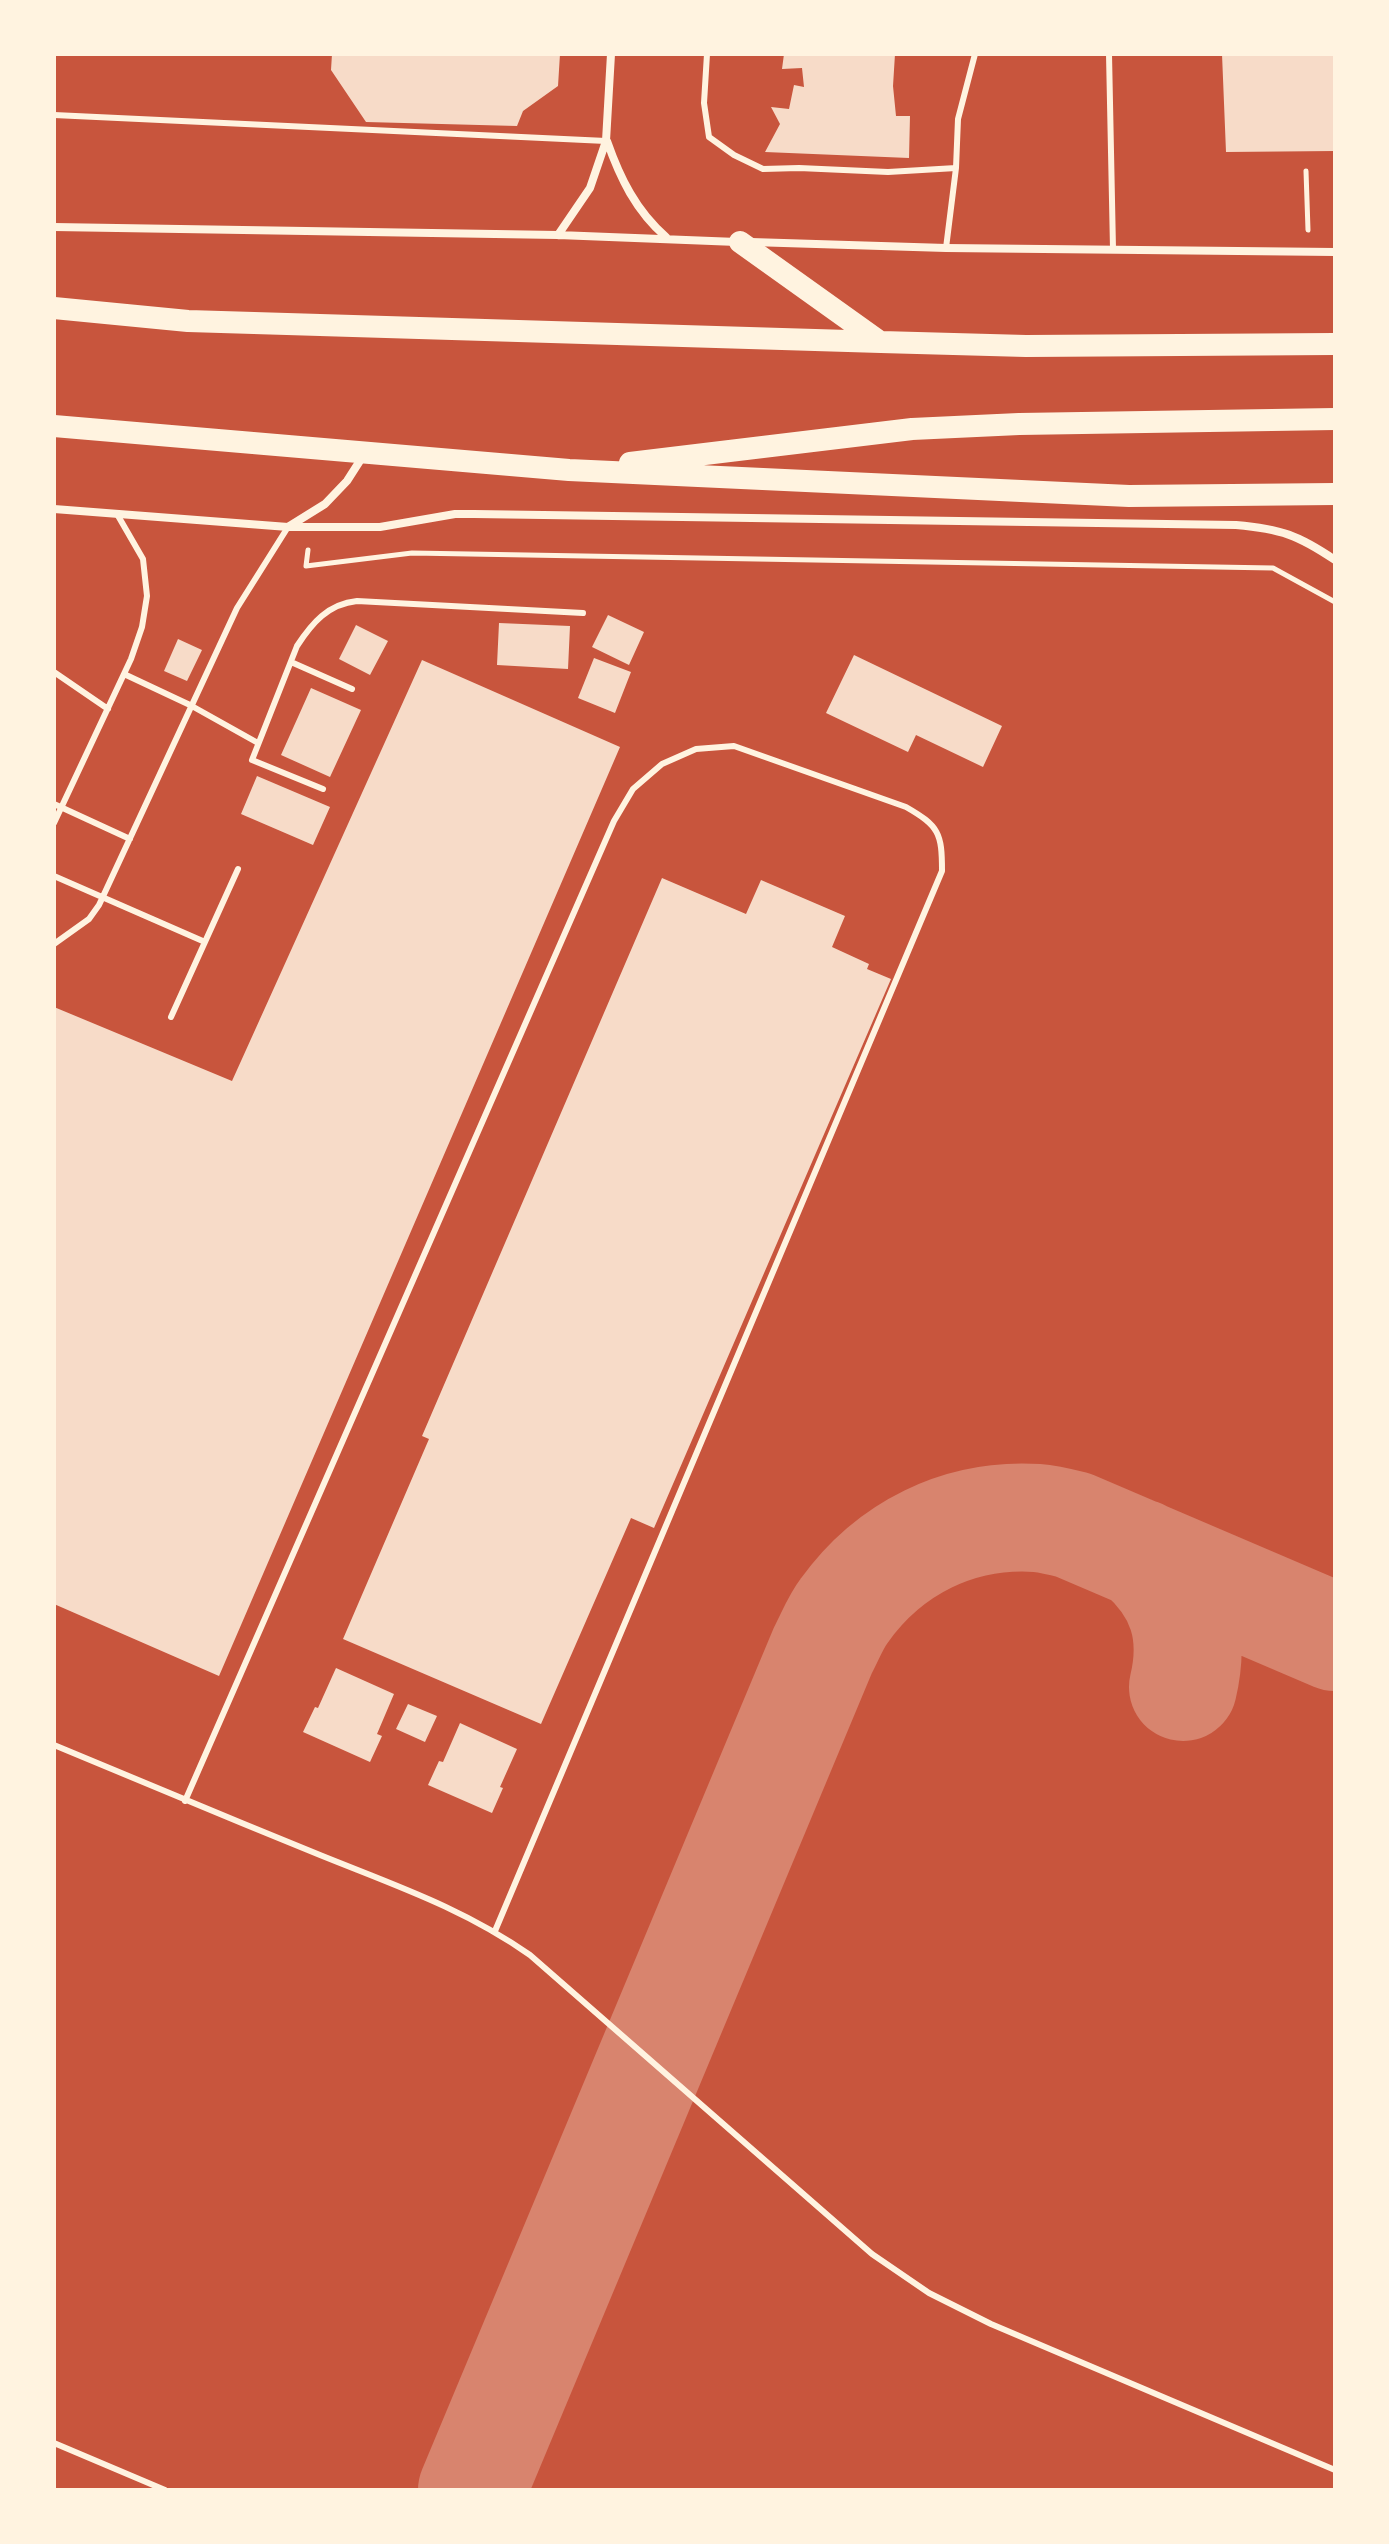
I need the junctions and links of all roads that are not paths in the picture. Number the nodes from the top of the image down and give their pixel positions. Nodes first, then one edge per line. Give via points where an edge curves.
1 (611, 54) edge
2 (707, 54) edge
3 (975, 54) edge
4 (1109, 54) edge
5 (54, 115) edge
6 (606, 141) junction
7 (956, 168) junction
8 (54, 227) edge
9 (558, 235) junction
10 (667, 238) junction
11 (740, 242) junction
12 (946, 248) junction
13 (1113, 249) junction
14 (1335, 252) edge
15 (54, 308) edge
16 (881, 342) junction
17 (1335, 344) edge
18 (1335, 419) edge
19 (54, 426) edge
20 (365, 453) junction
21 (569, 470) junction
22 (1335, 494) edge
23 (54, 509) edge
24 (117, 514) junction
25 (288, 527) junction
26 (1335, 560) edge
27 (583, 613) dead end
28 (291, 662) junction
29 (54, 672) edge
30 (124, 674) junction
31 (352, 689) dead end
32 (190, 705) junction
33 (108, 709) junction
34 (258, 743) junction
35 (323, 789) dead end
36 (54, 804) edge
37 (62, 808) junction
38 (54, 823) edge
39 (130, 839) junction
40 (238, 869) dead end
41 (54, 876) edge
42 (102, 896) junction
43 (205, 942) junction
44 (54, 944) edge
45 (171, 1017) dead end
46 (54, 1745) edge
47 (185, 1801) junction
48 (495, 1931) junction
49 (54, 2443) edge
50 (1335, 2470) edge
51 (165, 2490) edge

1 - 6 street
2 - 7 lane via 704,103 709,137 763,169
3 - 7 lane via 958,119
4 - 13 lane
5 - 6 lane
6 - 9 street via 590,188
6 - 10 street via 631,196
7 - 12 lane
8 - 9 street
9 - 10 street
10 - 11 street
11 - 12 street
11 - 16 highway
12 - 13 street
13 - 14 street
15 - 16 highway via 188,321
16 - 17 highway
18 - 21 highway via 912,429
19 - 20 highway
20 - 21 highway
20 - 25 street via 325,504
21 - 22 highway via 1129,496
23 - 24 street
24 - 25 street
24 - 30 lane via 143,559 147,596
25 - 26 street via 380,527 455,514 1236,525 1272,528
25 - 32 lane via 237,608
27 - 28 lane via 345,602 321,615
28 - 31 lane
28 - 34 lane
29 - 33 lane
30 - 32 lane
30 - 33 lane
32 - 34 lane
32 - 39 lane
33 - 37 lane
34 - 35 lane via 252,760
36 - 37 lane
37 - 38 lane
37 - 39 lane
39 - 42 lane
40 - 43 lane
41 - 42 lane
42 - 43 lane
42 - 44 lane via 89,919
43 - 45 lane
46 - 47 lane
47 - 48 lane via 453,1908
47 - 48 lane via 614,821 633,789 662,764 696,749 734,746 906,807 929,820 936,832 942,844 942,871
48 - 50 lane via 530,1955 872,2254 929,2293
49 - 51 lane

